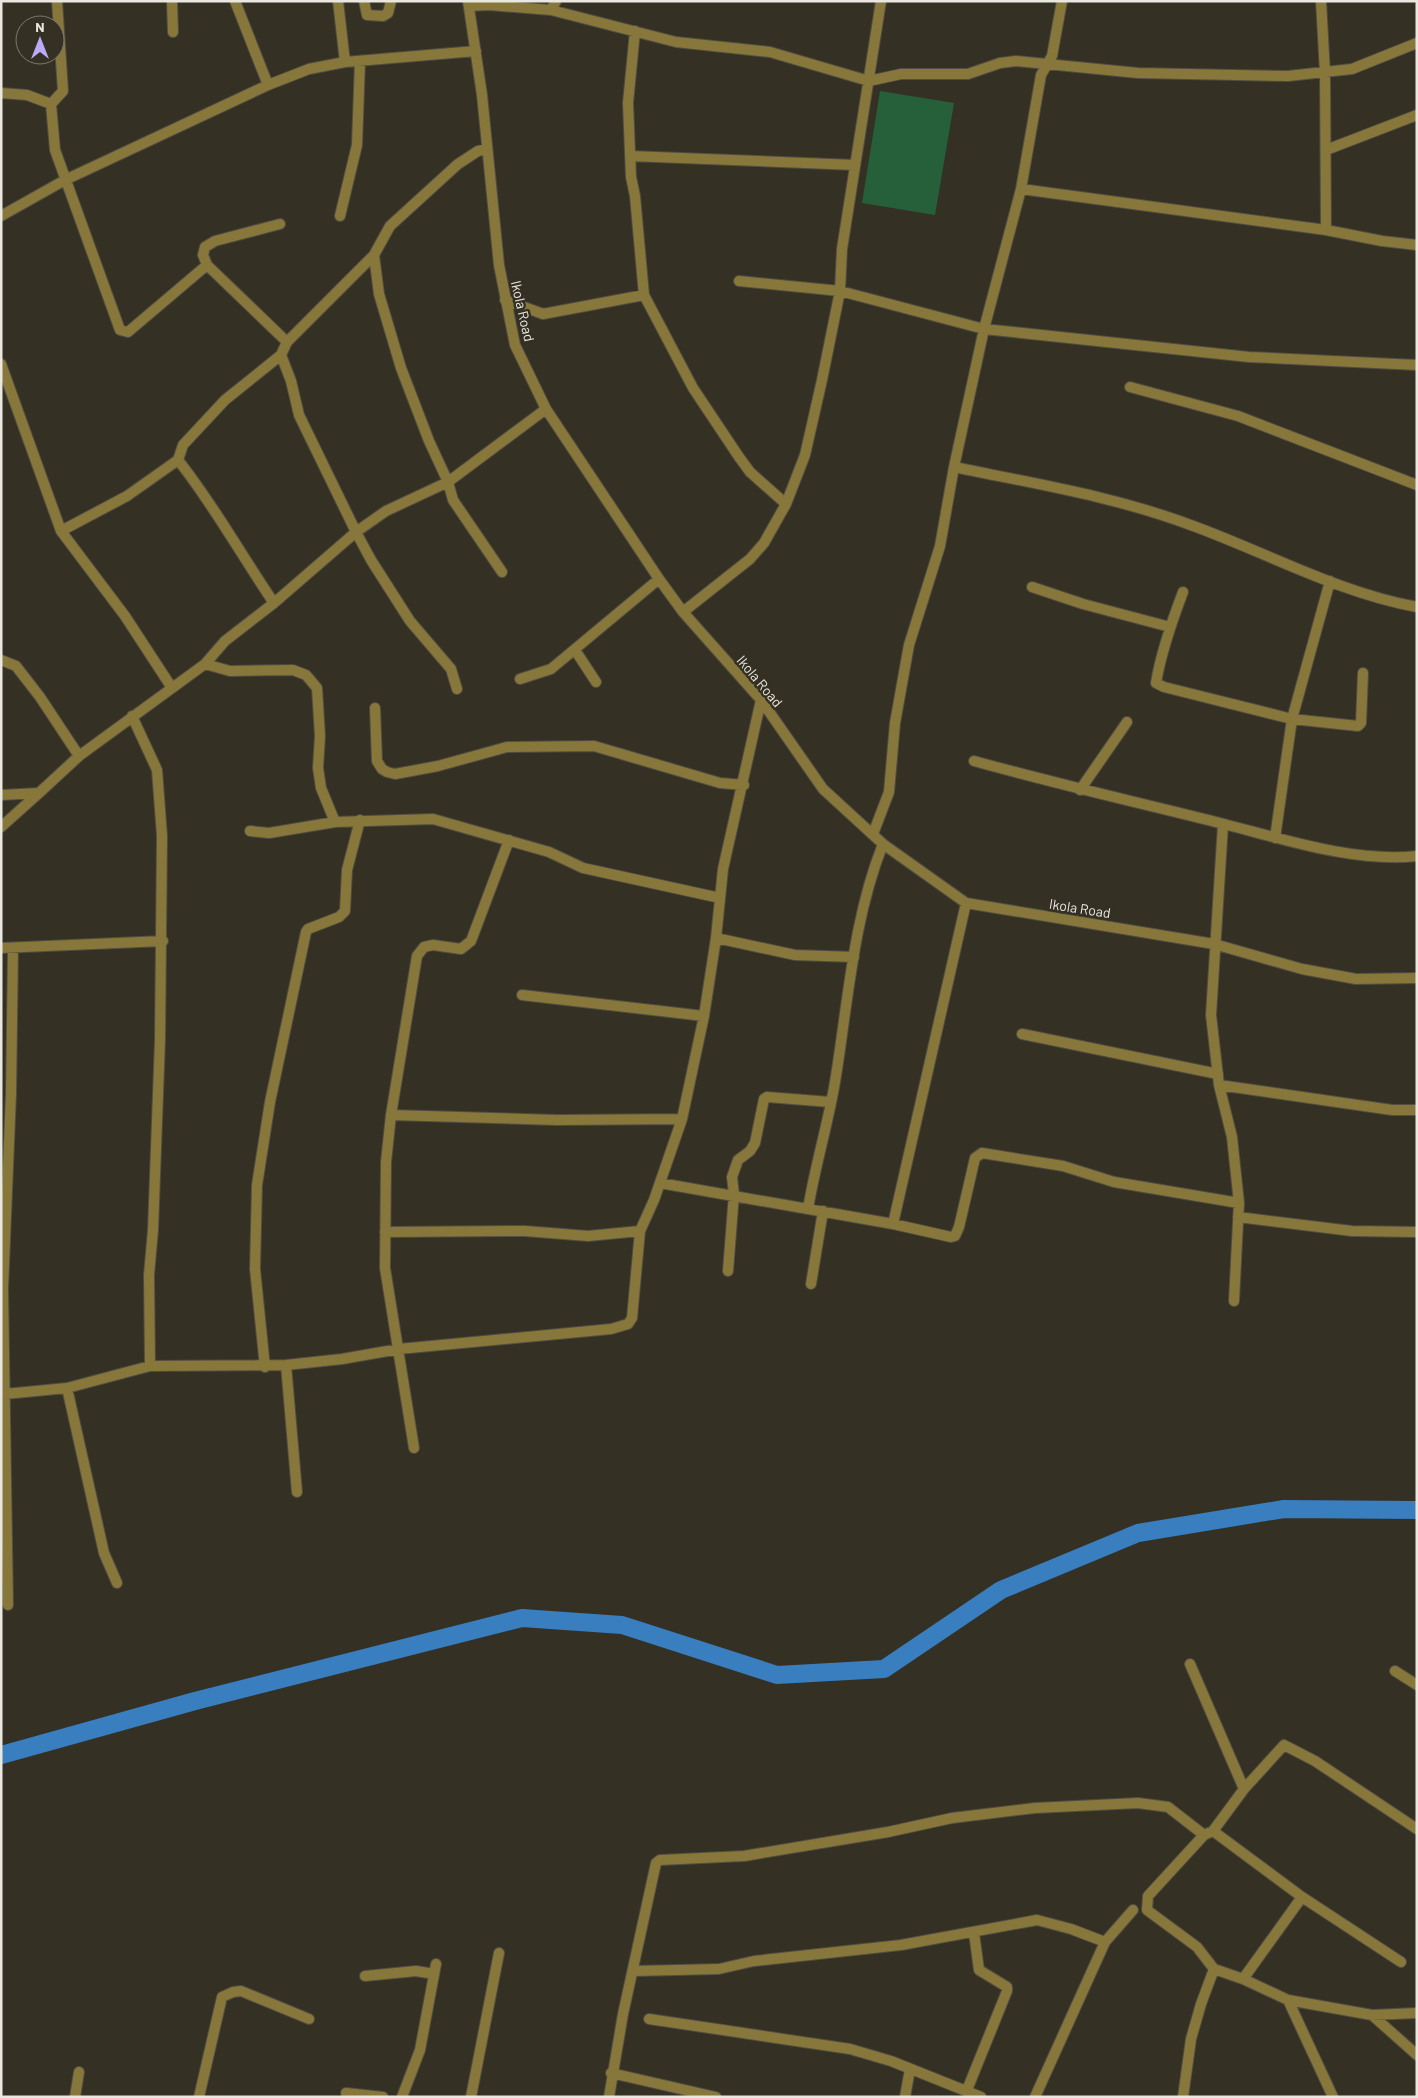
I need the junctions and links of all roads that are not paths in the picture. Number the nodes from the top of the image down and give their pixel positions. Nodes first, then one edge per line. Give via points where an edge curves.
1 (57, 1) edge
2 (172, 1) edge
3 (235, 1) edge
4 (338, 1) edge
5 (364, 1) edge
6 (391, 1) edge
7 (880, 1) edge
8 (1062, 1) edge
9 (1321, 1) edge
10 (469, 4) edge
11 (554, 6) edge
12 (635, 31) junction
13 (172, 32) dead end
14 (1417, 43) edge
15 (476, 51) junction
16 (360, 61) junction
17 (345, 62) junction
18 (1045, 65) junction
19 (1325, 73) junction
20 (869, 80) junction
21 (268, 86) junction
22 (1, 93) edge
23 (51, 104) junction
24 (1417, 115) edge
25 (487, 149) junction
26 (1326, 150) junction
27 (630, 156) junction
28 (856, 165) junction
29 (65, 180) junction
30 (1020, 189) junction
31 (1, 216) edge
32 (340, 216) dead end
33 (280, 224) dead end
34 (1326, 230) junction
35 (1417, 245) edge
36 (374, 255) junction
37 (207, 265) junction
38 (739, 281) dead end
39 (840, 291) junction
40 (644, 295) junction
41 (504, 300) junction
42 (984, 329) junction
43 (287, 342) junction
44 (281, 355) junction
45 (1, 364) edge
46 (1417, 365) edge
47 (1130, 387) dead end
48 (546, 409) junction
49 (178, 460) junction
50 (954, 467) junction
51 (448, 482) junction
52 (1417, 484) edge
53 (786, 504) junction
54 (61, 531) junction
55 (356, 532) junction
56 (502, 572) dead end
57 (659, 579) junction
58 (1330, 581) junction
59 (1032, 587) dead end
60 (1183, 592) dead end
61 (274, 603) junction
62 (1417, 607) edge
63 (683, 612) junction
64 (1170, 627) junction
65 (574, 650) junction
66 (1, 660) edge
67 (205, 664) junction
68 (1363, 673) dead end
69 (520, 679) dead end
70 (596, 682) dead end
71 (172, 688) junction
72 (457, 689) dead end
73 (761, 700) junction
74 (375, 708) dead end
75 (132, 716) junction
76 (1292, 719) junction
77 (1126, 722) dead end
78 (79, 756) junction
79 (974, 761) dead end
80 (744, 785) junction
81 (1080, 790) junction
82 (39, 793) junction
83 (1, 795) edge
84 (360, 820) junction
85 (335, 822) junction
86 (1222, 824) junction
87 (1, 827) edge
88 (250, 831) dead end
89 (873, 834) junction
90 (1275, 838) junction
91 (509, 840) junction
92 (883, 844) junction
93 (1417, 856) edge
94 (720, 898) junction
95 (966, 903) junction
96 (716, 938) junction
97 (162, 941) junction
98 (1214, 944) junction
99 (1, 948) edge
100 (13, 948) junction
101 (854, 957) junction
102 (1417, 978) edge
103 (522, 996) dead end
104 (704, 1016) junction
105 (1022, 1034) dead end
106 (1218, 1079) junction
107 (830, 1102) junction
108 (1417, 1110) edge
109 (391, 1115) junction
110 (682, 1119) junction
111 (660, 1183) junction
112 (734, 1194) junction
113 (1239, 1203) junction
114 (808, 1208) junction
115 (823, 1211) junction
116 (1238, 1216) junction
117 (893, 1224) junction
118 (640, 1231) junction
119 (385, 1232) junction
120 (1417, 1232) edge
121 (728, 1271) dead end
122 (811, 1284) dead end
123 (2, 1289) edge
124 (1234, 1300) dead end
125 (399, 1349) junction
126 (286, 1365) junction
127 (150, 1366) junction
128 (265, 1367) junction
129 (66, 1388) junction
130 (5, 1394) junction
131 (414, 1448) dead end
132 (297, 1492) dead end
133 (117, 1583) dead end
134 (8, 1605) dead end
135 (1190, 1664) dead end
136 (1395, 1671) dead end
137 (1417, 1685) edge
138 (1244, 1789) junction
139 (1417, 1829) edge
140 (1209, 1833) junction
141 (1302, 1897) junction
142 (1133, 1910) dead end
143 (974, 1933) junction
144 (1105, 1942) junction
145 (499, 1953) dead end
146 (1401, 1962) dead end
147 (1214, 1969) junction
148 (634, 1971) junction
149 (365, 1976) dead end
150 (1243, 1979) junction
151 (1288, 2000) junction
152 (1417, 2013) edge
153 (1372, 2015) junction
154 (309, 2019) dead end
155 (648, 2019) dead end
156 (1417, 2055) edge
157 (910, 2069) junction
158 (79, 2072) dead end
159 (611, 2074) junction
160 (967, 2090) junction
161 (346, 2093) dead end
162 (75, 2097) edge
163 (199, 2097) edge
164 (383, 2097) edge
165 (402, 2097) edge
166 (471, 2097) edge
167 (609, 2097) edge
168 (716, 2097) edge
169 (905, 2097) edge
170 (981, 2097) edge
171 (1035, 2097) edge
172 (1183, 2097) edge
173 (1333, 2097) edge

1 - 23 street via 63,91
2 - 13 street
3 - 21 street
4 - 17 street
5 - 6 street via 367,15 383,16 388,13
7 - 20 street
8 - 18 street via 1052,56
9 - 19 street
10 - 11 street
10 - 15 street, Ikola Road
11 - 12 street
12 - 20 street via 694,44 770,52
12 - 27 street via 628,103
14 - 19 street via 1352,69
15 - 16 street
15 - 25 street, Ikola Road
16 - 17 street
16 - 32 street via 357,145
17 - 21 street via 309,69
18 - 19 street via 1138,73 1288,76
18 - 20 street via 1008,62 968,74 901,74
18 - 30 street
19 - 26 street
20 - 28 street
21 - 29 street
22 - 23 street via 27,95
23 - 29 street via 55,150
24 - 26 street
25 - 36 street via 458,164 390,226
25 - 41 street, Ikola Road
26 - 34 street
27 - 28 street
27 - 40 street
28 - 39 street via 842,249
29 - 31 street
29 - 37 street via 120,330 124,333
30 - 34 street
30 - 42 street
33 - 37 street via 216,241 205,247 202,255
34 - 35 street
36 - 43 street
36 - 51 street via 379,294 401,368
37 - 43 street
38 - 39 street
39 - 42 street
39 - 53 street via 805,455
40 - 41 street via 543,314
40 - 53 street via 693,388 718,426 750,472
41 - 48 street, Ikola Road via 515,345
42 - 46 street via 1249,357
42 - 50 street
43 - 44 street
44 - 49 street via 225,400 183,445
44 - 55 street via 300,415
45 - 54 street
47 - 52 street via 1238,416
48 - 51 street
48 - 57 street, Ikola Road
49 - 54 street via 127,496
49 - 61 street via 205,493
50 - 58 street via 1106,498 1148,510 1196,526
50 - 89 street via 940,546 909,645 895,723 889,792
51 - 55 street via 386,511
51 - 56 street via 453,500
53 - 63 street via 764,543 750,559
54 - 71 street via 125,616
55 - 61 street
55 - 72 street via 410,621 451,669
57 - 63 street, Ikola Road
57 - 65 street
58 - 62 street
58 - 76 street
59 - 64 street
60 - 64 street
61 - 67 street via 225,641
63 - 73 street, Ikola Road
64 - 76 street via 1156,683
65 - 69 street via 551,669
65 - 70 street
66 - 78 street via 16,666
67 - 71 street
67 - 85 street via 230,671 293,670 306,676 317,688 320,788
68 - 76 street via 1360,726
71 - 75 street
73 - 80 street
73 - 89 street, Ikola Road via 823,789
74 - 80 street via 377,761 382,769 396,774 507,747 594,746 720,783
75 - 78 street
75 - 97 street via 157,770 162,836
76 - 90 street
77 - 81 street
78 - 82 street
79 - 81 street
80 - 94 street via 723,869
81 - 86 street
82 - 83 street
82 - 87 street
84 - 85 street
84 - 91 street via 433,819
84 - 128 street via 347,870 345,912 306,932 270,1102 257,1185 254,1269
85 - 88 street via 269,833
86 - 90 street
86 - 98 street
89 - 92 street, Ikola Road
90 - 93 street via 1356,854 1399,858
91 - 94 street via 549,852 583,868
91 - 109 street via 471,941 461,949 424,947 417,956
92 - 95 street, Ikola Road
92 - 101 street via 867,892
94 - 96 street
95 - 98 street, Ikola Road
95 - 117 street
96 - 101 street via 795,955
96 - 104 street
97 - 100 street
97 - 127 street via 149,1275
98 - 102 street, Ikola Road via 1302,969 1356,979
98 - 106 street via 1211,1015
99 - 100 street
100 - 123 street via 11,1094
101 - 107 street
103 - 104 street
104 - 110 street
105 - 106 street
106 - 108 street via 1392,1110
106 - 113 street via 1232,1137
107 - 112 street via 766,1097 754,1142 750,1151 738,1160 732,1177
107 - 114 street
109 - 110 street via 557,1120
109 - 119 street via 386,1162
110 - 111 street
111 - 112 street
111 - 118 street
112 - 114 street
112 - 121 street
113 - 116 street
113 - 117 street via 1114,1182 1063,1166 982,1153 975,1158 955,1236
114 - 115 street
115 - 117 street
115 - 122 street
116 - 120 street via 1352,1231
116 - 124 street
118 - 119 street via 588,1236 525,1230
118 - 125 street via 632,1318 624,1327
119 - 125 street via 385,1268
123 - 130 street
125 - 126 street
125 - 131 street
126 - 128 street
126 - 132 street
127 - 128 street
127 - 129 street
129 - 130 street
129 - 133 street via 104,1553
130 - 134 street
135 - 138 street
136 - 137 street
138 - 139 street via 1281,1746 1287,1745
138 - 140 street
140 - 141 street
140 - 147 street via 1148,1896 1146,1903 1147,1910 1197,1947
140 - 148 street via 1168,1808 1138,1803 1036,1808 952,1818 744,1856 660,1860 656,1863 641,1924
141 - 146 street
141 - 150 street
142 - 144 street
143 - 144 street via 1037,1920
143 - 148 street via 901,1945 754,1961 719,1969
143 - 160 street via 979,1970 1007,1987 1007,1991
144 - 171 street
145 - 166 street
147 - 150 street
147 - 172 street via 1191,2040
148 - 159 street
149 - 165 street via 435,1969 420,2050
150 - 151 street
151 - 153 street
151 - 173 street
152 - 153 street
153 - 156 street
154 - 163 street via 241,1991 226,1994 222,1997
155 - 157 street via 850,2049
157 - 160 street
157 - 169 street
158 - 162 street
159 - 167 street
159 - 168 street
160 - 170 street
161 - 164 street

